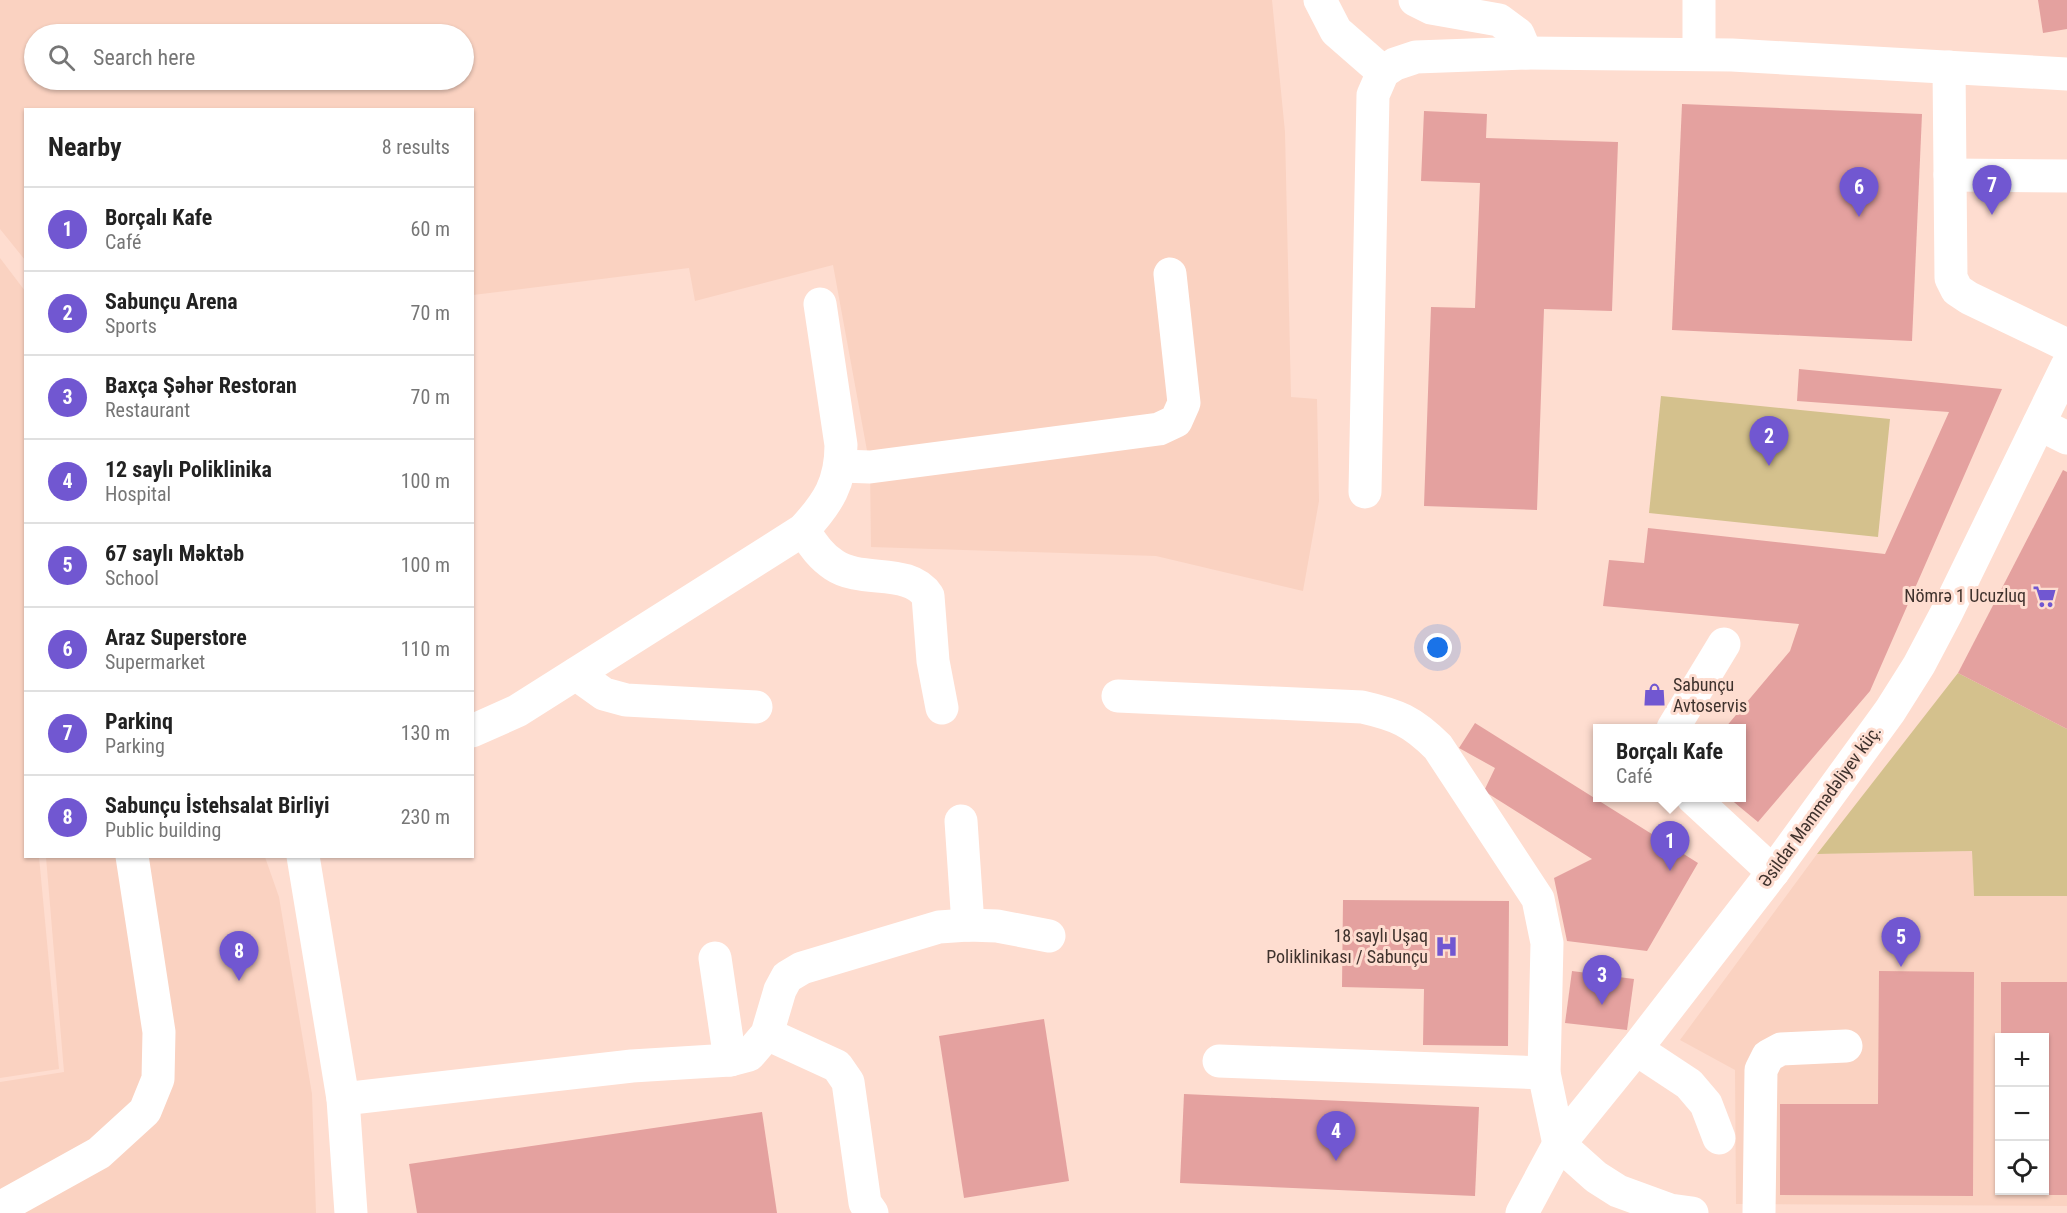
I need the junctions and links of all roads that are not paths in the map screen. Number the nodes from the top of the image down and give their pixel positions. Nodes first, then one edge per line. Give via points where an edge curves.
1 (1320, 0) edge
2 (1415, 0) edge
3 (1699, 0) edge
4 (1527, 53) junction
5 (1699, 54) junction
6 (1949, 67) junction
7 (1383, 72) junction
8 (2067, 74) edge
9 (1950, 175) junction
10 (2067, 176) edge
11 (1170, 274) dead end
12 (820, 304) dead end
13 (2067, 345) edge
14 (2067, 366) edge
15 (2053, 431) edge
16 (841, 466) junction
17 (1365, 492) dead end
18 (803, 530) junction
19 (1724, 644) dead end
20 (576, 674) junction
21 (1118, 696) dead end
22 (756, 706) dead end
23 (942, 708) dead end
24 (1676, 724) edge
25 (474, 730) edge
26 (1697, 802) edge
27 (962, 821) dead end
28 (132, 858) edge
29 (303, 858) edge
30 (1773, 872) junction
31 (968, 925) junction
32 (1049, 936) dead end
33 (715, 958) dead end
34 (767, 1034) junction
35 (1846, 1046) dead end
36 (1636, 1049) junction
37 (730, 1060) junction
38 (1219, 1061) dead end
39 (1544, 1073) junction
40 (343, 1099) junction
41 (1719, 1138) dead end
42 (1559, 1144) junction
43 (21, 1205) edge
44 (351, 1213) edge
45 (872, 1213) edge
46 (1522, 1213) edge
47 (1692, 1213) edge
48 (1759, 1213) edge

1 - 7 street via 1336,31
2 - 4 street via 1431,8 1499,20 1518,34
3 - 5 street
4 - 5 street
4 - 7 street via 1416,57
5 - 6 street
6 - 8 street
6 - 9 street
7 - 17 street via 1373,95
9 - 10 street
9 - 13 street via 1951,278 1957,290
11 - 16 street via 1184,403 1176,421 1159,429 870,467
12 - 16 street
14 - 15 street, Əsildar Məmmədəliyev küç.
15 - 30 street, Əsildar Məmmədəliyev küç. via 1890,711
16 - 18 street via 821,510
18 - 20 street
18 - 23 street via 821,555 835,566 856,575 911,581 922,587 928,596 933,661
19 - 24 street
20 - 22 street via 604,694 626,700
20 - 25 street via 517,711
21 - 39 street via 1362,706 1394,714 1419,729 1438,747 1538,899 1547,943
26 - 30 street
27 - 31 street
28 - 43 street via 159,1032 158,1079 144,1112 99,1153
29 - 40 street
30 - 36 street, Əsildar Məmmədəliyev küç.
31 - 32 street
31 - 34 street via 939,927 802,968 786,977
33 - 37 street
34 - 37 street via 749,1055
34 - 45 street via 837,1066 848,1082 865,1203
35 - 48 street via 1781,1049 1768,1056 1761,1070
36 - 41 street via 1689,1084 1706,1104
36 - 42 street, Əsildar Məmmədəliyev küç.
37 - 40 street via 632,1066
38 - 39 street
39 - 42 street
40 - 44 street
42 - 46 street, Əsildar Məmmədəliyev küç.
42 - 47 street via 1618,1191 1670,1210

